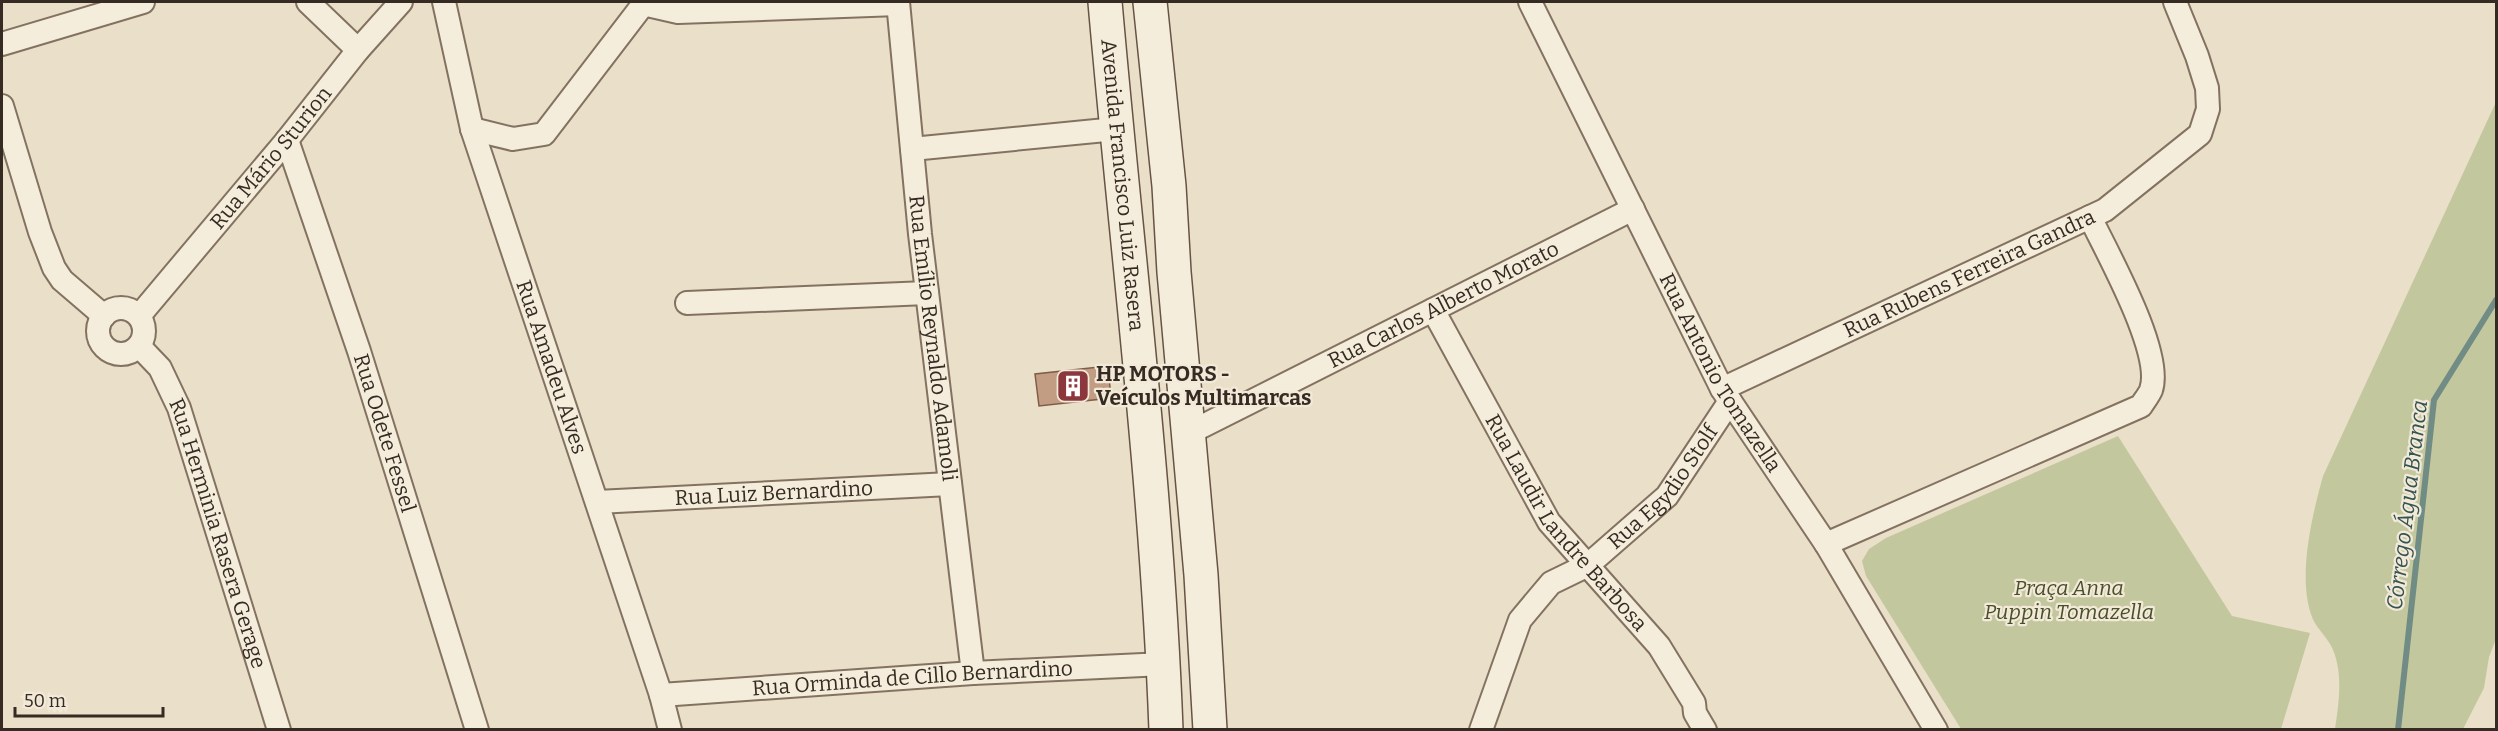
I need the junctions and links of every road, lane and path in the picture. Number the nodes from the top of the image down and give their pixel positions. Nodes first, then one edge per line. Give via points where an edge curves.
1 (143, 2) edge
2 (308, 2) edge
3 (401, 2) edge
4 (444, 2) edge
5 (1105, 2) edge
6 (1127, 2) edge
7 (1150, 2) edge
8 (1530, 2) edge
9 (2175, 2) edge
10 (644, 3) edge
11 (898, 3) edge
12 (2, 44) edge
13 (358, 50) junction
14 (2, 106) edge
15 (472, 129) junction
16 (1116, 129) junction
17 (287, 140) junction
18 (912, 149) junction
19 (1633, 209) junction
20 (2090, 217) junction
21 (927, 293) junction
22 (687, 303) dead end
23 (1433, 310) junction
24 (104, 316) junction
25 (139, 316) junction
26 (139, 346) junction
27 (1142, 370) junction
28 (1726, 395) junction
29 (1188, 433) junction
30 (950, 484) junction
31 (597, 502) junction
32 (1826, 544) junction
33 (1588, 565) junction
34 (1164, 664) junction
35 (973, 673) junction
36 (661, 695) junction
37 (1697, 724) edge
38 (279, 729) edge
39 (477, 729) edge
40 (670, 729) edge
41 (1166, 729) edge
42 (1210, 729) edge
43 (1481, 729) edge
44 (1936, 729) edge

1 - 12 street
2 - 13 street
3 - 13 street, Rua Mário Sturion
4 - 15 street, Rua Amadeu Alves
5 - 16 street, Avenida Francisco Luiz Rasera
6 - 27 street via 1154,292
7 - 29 street, Avenida Francisco Luiz Rasera
8 - 19 street, Rua Antonio Tomazella
9 - 20 street, Rua Rubens Ferreira Gandra via 2207,88 2208,109 2200,134 2105,210
10 - 11 street via 678,12
10 - 15 street via 544,134 513,139
11 - 18 street, Rua Emílio Reynaldo Adamoli
13 - 17 street, Rua Mário Sturion
14 - 24 street via 54,268 62,280
15 - 31 street, Rua Amadeu Alves
16 - 18 street
16 - 27 street, Avenida Francisco Luiz Rasera
17 - 25 street, Rua Mário Sturion
17 - 39 street, Rua Odete Fessel via 359,351
18 - 21 street, Rua Emílio Reynaldo Adamoli
19 - 23 street, Rua Carlos Alberto Morato
19 - 28 street, Rua Antonio Tomazella
20 - 28 street, Rua Rubens Ferreira Gandra
20 - 32 street via 2150,352 2151,390 2142,406
21 - 22 street
21 - 30 street, Rua Emílio Reynaldo Adamoli
23 - 29 street, Rua Carlos Alberto Morato
23 - 33 street, Rua Laudir Landre Barbosa via 1549,522
24 - 25 street via 117,308
24 - 26 street via 98,331 104,346 117,354 126,354
25 - 26 street via 145,331
26 - 38 street, Rua Herminia Rasera Gerage via 159,368 179,408
27 - 34 street, Avenida Francisco Luiz Rasera
28 - 32 street, Rua Antonio Tomazella
28 - 33 street, Rua Egydio Stolf via 1667,496
29 - 42 street, Avenida Francisco Luiz Rasera
30 - 31 street, Rua Luiz Bernardino
30 - 35 street, Rua Emílio Reynaldo Adamoli
31 - 36 street, Rua Amadeu Alves
32 - 44 street, Rua Antonio Tomazella
33 - 37 street, Rua Laudir Landre Barbosa via 1659,646 1694,703
33 - 43 street, Rua Egydio Stolf via 1551,583 1520,620
34 - 35 street, Rua Orminda de Cillo Bernardino
34 - 41 street, Avenida Francisco Luiz Rasera
35 - 36 street, Rua Orminda de Cillo Bernardino
36 - 40 street, Rua Amadeu Alves

